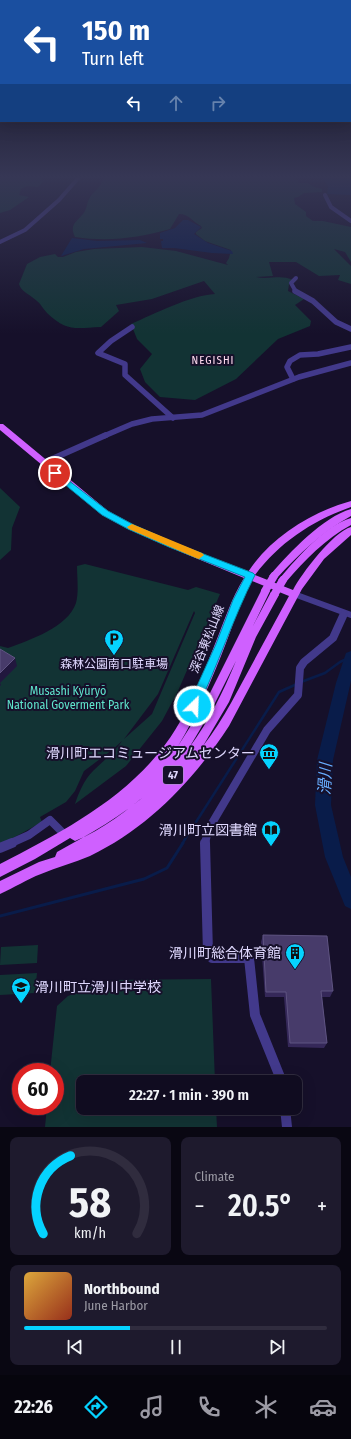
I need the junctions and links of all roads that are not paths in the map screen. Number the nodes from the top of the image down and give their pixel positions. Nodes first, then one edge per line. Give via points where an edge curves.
1 (27, 229) edge
2 (0, 242) edge
3 (296, 278) dead end
4 (132, 327) dead end
5 (351, 329) edge
6 (351, 347) edge
7 (351, 363) edge
8 (293, 379) junction
9 (173, 418) junction
10 (0, 426) edge
11 (43, 463) junction
12 (351, 504) edge
13 (351, 512) edge
14 (351, 521) edge
15 (351, 530) edge
16 (250, 575) junction
17 (279, 578) junction
18 (270, 593) junction
19 (294, 594) junction
20 (347, 614) edge
21 (65, 835) junction
22 (0, 848) edge
23 (26, 857) junction
24 (39, 868) junction
25 (0, 871) edge
26 (0, 888) edge
27 (279, 1075) edge
28 (286, 1115) edge
29 (287, 1127) edge

1 - 2 street
3 - 5 street via 291,283 295,291 313,301 336,322
4 - 9 street via 98,353 125,364 125,375
6 - 8 street via 294,358 287,367
7 - 8 street
8 - 9 street via 202,415
9 - 11 street via 152,419 132,424
10 - 11 main road
11 - 16 main road via 105,513 172,545
12 - 16 main road, 深谷東松山線 / 47 via 337,508 292,533 265,557
13 - 17 main road, 47 via 313,535 296,551
14 - 17 main road, 47 via 310,549
15 - 19 main road, 47 via 336,540 321,556
16 - 19 main road
16 - 21 main road, 深谷東松山線 / 47 via 189,716 173,743 131,791
17 - 18 main road, 47, bridge
18 - 23 main road, 47 via 214,695 184,746 174,758 149,785 109,816 53,847
18 - 24 main road, 47 via 225,699 197,747 183,765 152,797 134,811 104,832
19 - 20 street
19 - 24 main road, 47 via 225,723 184,777 121,832 97,846
20 - 27 street via 333,638 300,668 298,695 268,730 208,830 205,841 208,953 212,958 249,958 255,1015
21 - 22 street via 50,820 29,835
21 - 23 main road, 深谷東松山線 / 47
23 - 25 main road, 47
24 - 26 main road, 47
28 - 29 street

